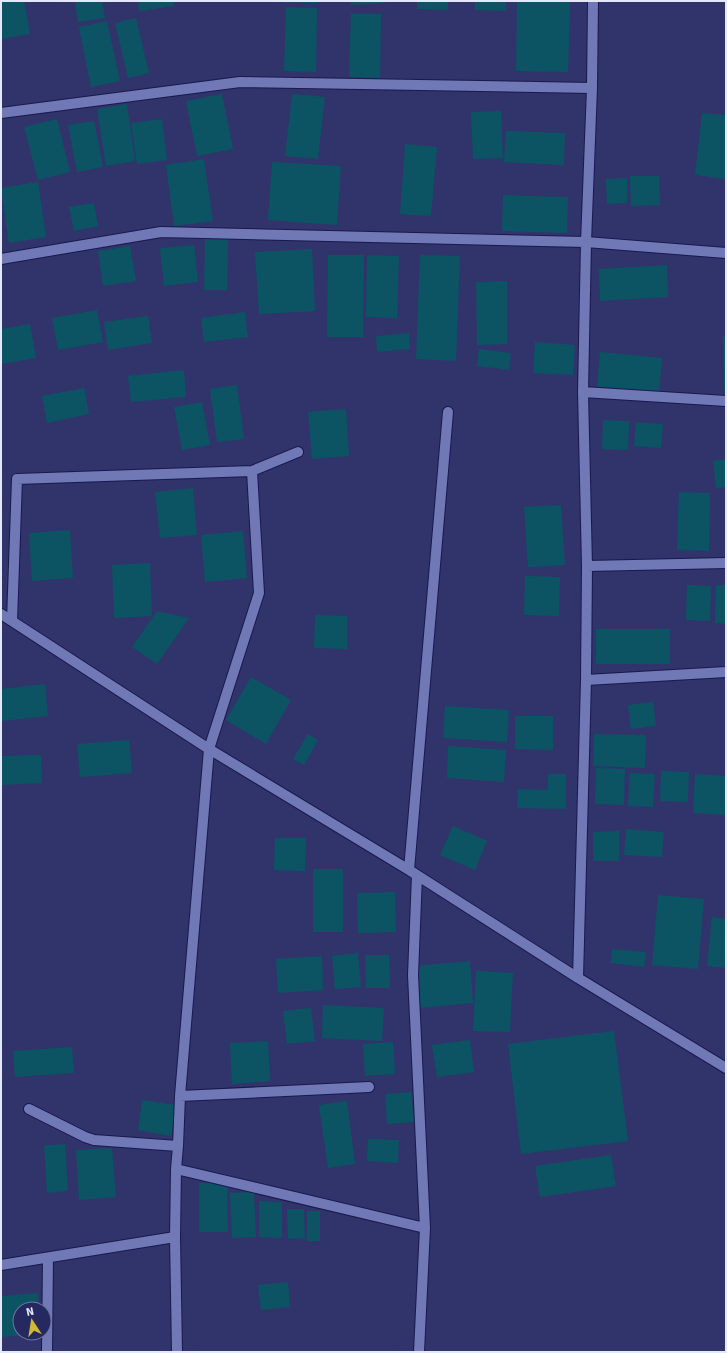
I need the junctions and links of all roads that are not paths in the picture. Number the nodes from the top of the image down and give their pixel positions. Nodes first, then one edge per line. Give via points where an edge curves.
1 (593, 1) edge
2 (592, 88) junction
3 (1, 113) edge
4 (586, 242) junction
5 (726, 252) edge
6 (1, 259) edge
7 (582, 392) junction
8 (726, 402) edge
9 (448, 412) dead end
10 (298, 452) dead end
11 (252, 471) junction
12 (726, 563) edge
13 (587, 566) junction
14 (1, 614) edge
15 (12, 621) junction
16 (726, 672) edge
17 (586, 680) junction
18 (209, 749) junction
19 (413, 872) junction
20 (578, 978) junction
21 (726, 1068) edge
22 (369, 1087) dead end
23 (180, 1096) junction
24 (29, 1109) dead end
25 (178, 1146) junction
26 (176, 1169) junction
27 (425, 1228) junction
28 (175, 1237) junction
29 (48, 1258) junction
30 (1, 1265) edge
31 (47, 1352) edge
32 (177, 1352) edge
33 (419, 1352) edge

1 - 2 street
2 - 3 street via 240,82
2 - 4 street
4 - 5 street
4 - 6 street via 161,232
4 - 7 street
7 - 8 street
7 - 13 street
9 - 19 street
10 - 11 street
11 - 15 street via 17,479
11 - 18 street via 259,593
12 - 13 street
13 - 17 street
14 - 15 street
15 - 18 street
16 - 17 street
17 - 20 street
18 - 19 street
18 - 23 street
19 - 20 street
19 - 27 street via 413,975
20 - 21 street
22 - 23 street
23 - 25 street
24 - 25 street via 94,1140
25 - 26 street
26 - 27 street
26 - 28 street
27 - 33 street
28 - 29 street
28 - 32 street
29 - 30 street
29 - 31 street

